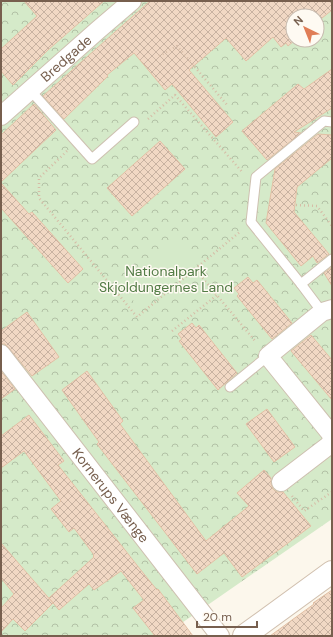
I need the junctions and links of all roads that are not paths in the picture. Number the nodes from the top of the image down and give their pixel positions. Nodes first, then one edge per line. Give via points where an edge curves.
1 (132, 1) edge
2 (30, 90) junction
3 (1, 116) edge
4 (134, 122) road end
5 (332, 122) edge
6 (332, 259) edge
7 (301, 284) junction
8 (327, 310) edge
9 (1, 354) edge
10 (268, 356) junction
11 (230, 387) dead end
12 (281, 482) road end
13 (332, 572) edge
14 (220, 636) edge
15 (244, 636) edge

1 - 2 street, Bredgade
2 - 3 street, Bredgade
2 - 4 lane via 92,159
5 - 7 lane via 324,121 256,177 251,222
6 - 7 lane
7 - 8 lane
8 - 10 street
9 - 14 street, Kornerups Vænge
10 - 11 lane
10 - 12 street via 331,434 332,443
13 - 15 main road

